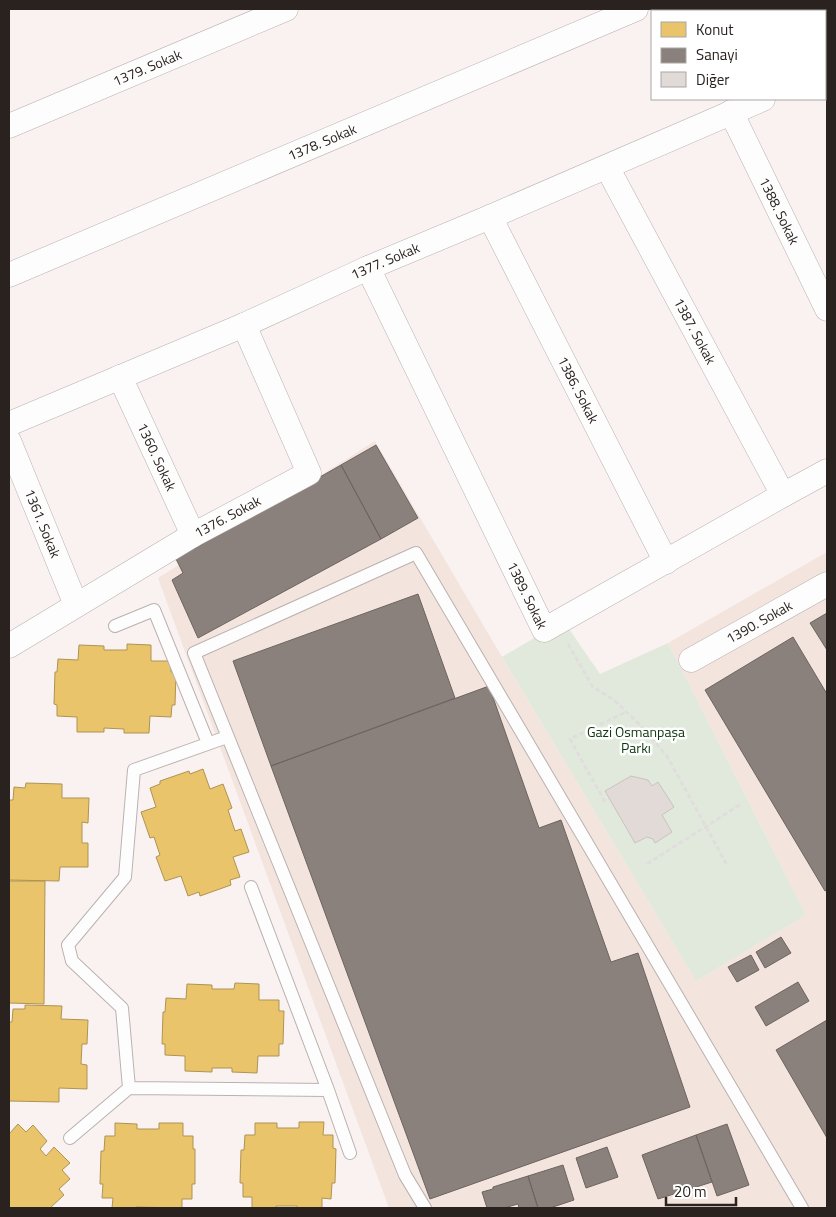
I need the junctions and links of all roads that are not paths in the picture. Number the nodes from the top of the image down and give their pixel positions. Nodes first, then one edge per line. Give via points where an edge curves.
1 (286, 9) edge
2 (636, 9) edge
3 (761, 100) edge
4 (731, 112) junction
5 (9, 126) edge
6 (607, 167) junction
7 (490, 217) junction
8 (368, 268) junction
9 (9, 275) edge
10 (822, 283) edge
11 (827, 309) edge
12 (244, 325) junction
13 (120, 377) junction
14 (9, 424) edge
15 (9, 441) edge
16 (827, 471) edge
17 (783, 495) junction
18 (193, 535) junction
19 (666, 562) junction
20 (827, 584) edge
21 (76, 605) junction
22 (115, 626) dead end
23 (9, 646) edge
24 (691, 660) dead end
25 (227, 737) junction
26 (208, 744) junction
27 (251, 887) dead end
28 (129, 1088) junction
29 (328, 1090) junction
30 (70, 1138) dead end
31 (350, 1153) dead end
32 (426, 1208) edge
33 (802, 1208) edge

1 - 5 street, 1379. Sokak
2 - 9 street, 1378. Sokak
3 - 4 street, 1377. Sokak
4 - 6 street, 1377. Sokak
4 - 10 street, 1388. Sokak
6 - 7 street, 1377. Sokak
6 - 17 street, 1387. Sokak
7 - 8 street, 1377. Sokak
7 - 19 street, 1386. Sokak
8 - 12 street, 1377. Sokak
8 - 19 street, 1389. Sokak via 544,630
10 - 11 street, 1388. Sokak
12 - 13 street, 1377. Sokak
12 - 18 street, 1376. Sokak via 309,472
13 - 14 street, 1377. Sokak
13 - 18 street, 1360. Sokak
15 - 21 street, 1361. Sokak
16 - 17 street, 1389. Sokak
17 - 19 street, 1389. Sokak
18 - 21 street, 1376. Sokak
20 - 24 street, 1390. Sokak
21 - 23 street, 1376. Sokak
22 - 26 lane via 154,610
25 - 26 lane
25 - 32 lane via 405,1174
25 - 33 lane via 194,653 416,553
26 - 28 lane via 134,770 125,877 68,945 72,960 122,1008
27 - 29 lane
28 - 29 lane
28 - 30 lane
29 - 31 lane

